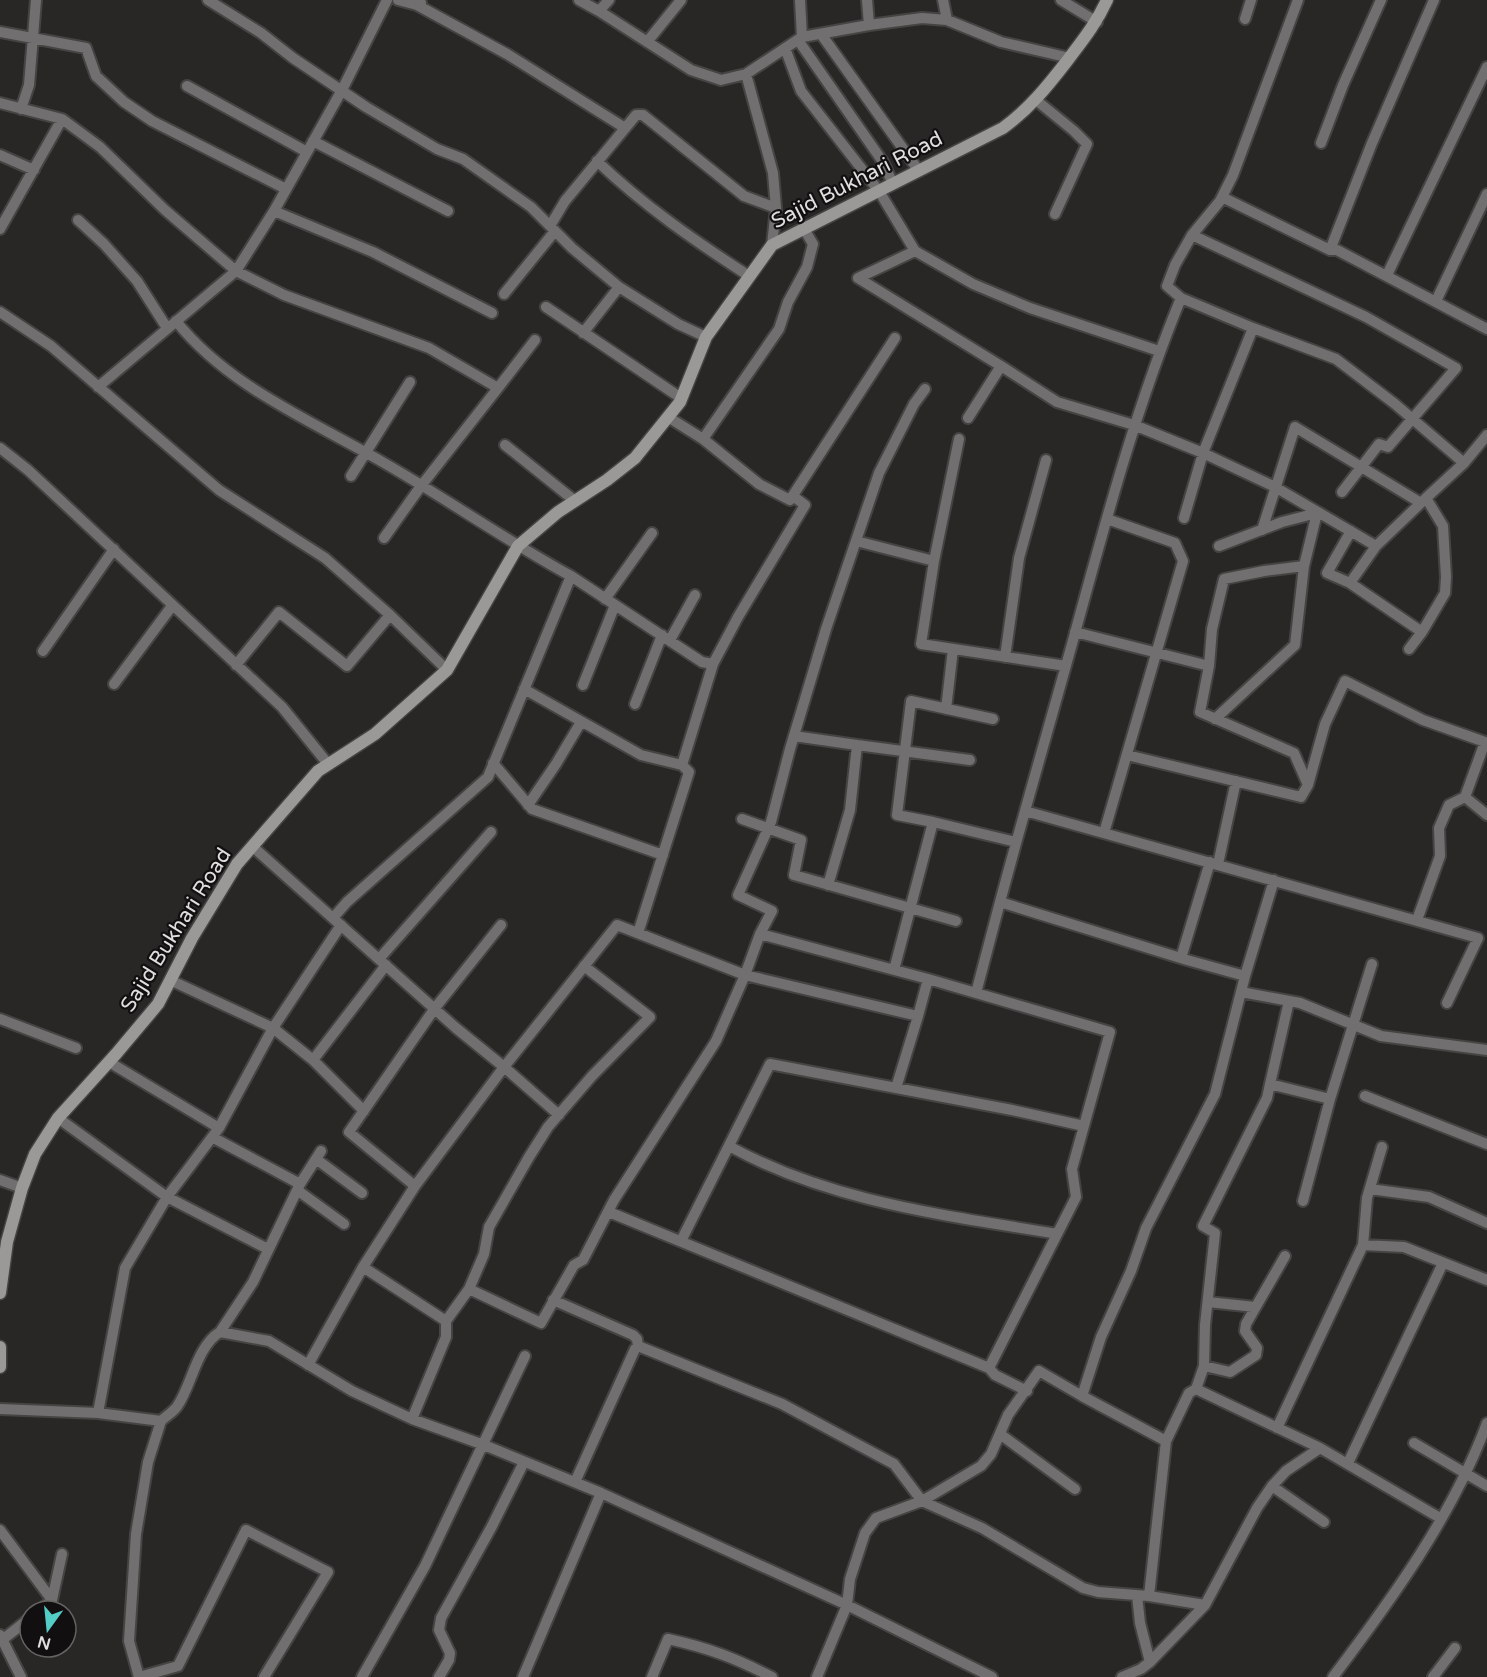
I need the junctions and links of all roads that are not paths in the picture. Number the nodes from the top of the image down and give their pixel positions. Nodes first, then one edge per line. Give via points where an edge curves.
1 (36, 0) edge
2 (208, 0) edge
3 (387, 0) edge
4 (398, 0) edge
5 (579, 0) edge
6 (609, 0) edge
7 (681, 0) edge
8 (800, 0) edge
9 (867, 0) edge
10 (943, 0) edge
11 (1061, 0) edge
12 (1107, 0) edge
13 (1251, 0) edge
14 (1298, 0) edge
15 (1381, 0) edge
16 (1434, 0) edge
17 (420, 3) edge
18 (599, 11) junction
19 (1245, 19) dead end
20 (947, 20) junction
21 (1097, 22) junction
22 (869, 25) junction
23 (0, 32) edge
24 (821, 34) junction
25 (34, 38) junction
26 (800, 38) junction
27 (647, 42) junction
28 (785, 48) junction
29 (1070, 58) junction
30 (1487, 67) edge
31 (746, 74) junction
32 (187, 86) dead end
33 (342, 90) junction
34 (1036, 100) junction
35 (0, 103) edge
36 (21, 109) junction
37 (62, 119) junction
38 (625, 128) junction
39 (313, 141) junction
40 (1321, 143) dead end
41 (307, 152) junction
42 (0, 155) edge
43 (597, 161) junction
44 (34, 170) junction
45 (919, 171) junction
46 (893, 184) junction
47 (286, 189) junction
48 (879, 191) junction
49 (1487, 194) edge
50 (1222, 197) junction
51 (776, 208) junction
52 (274, 211) junction
53 (448, 211) dead end
54 (1054, 214) dead end
55 (78, 220) dead end
56 (0, 229) edge
57 (552, 229) junction
58 (804, 229) junction
59 (1192, 236) junction
60 (772, 244) junction
61 (1330, 250) junction
62 (915, 251) junction
63 (236, 271) junction
64 (1387, 275) junction
65 (749, 276) junction
66 (619, 287) junction
67 (504, 294) dead end
68 (1180, 298) junction
69 (1436, 301) junction
70 (546, 307) dead end
71 (0, 312) edge
72 (492, 313) dead end
73 (171, 325) junction
74 (1486, 326) edge
75 (1253, 328) junction
76 (583, 333) junction
77 (706, 337) junction
78 (895, 338) dead end
79 (535, 340) dead end
80 (1159, 351) junction
81 (1001, 366) junction
82 (410, 382) dead end
83 (98, 387) junction
84 (498, 388) junction
85 (925, 389) dead end
86 (681, 399) junction
87 (668, 417) junction
88 (968, 418) dead end
89 (1412, 419) junction
90 (1134, 425) junction
91 (1487, 435) edge
92 (703, 438) junction
93 (959, 439) dead end
94 (505, 445) dead end
95 (0, 448) edge
96 (367, 453) junction
97 (1203, 453) junction
98 (1046, 460) dead end
99 (1464, 463) junction
100 (1360, 468) junction
101 (351, 476) dead end
102 (421, 486) junction
103 (1275, 487) junction
104 (1342, 492) dead end
105 (793, 496) junction
106 (1424, 500) junction
107 (575, 501) junction
108 (1317, 513) junction
109 (1184, 518) dead end
110 (1107, 519) junction
111 (1262, 530) junction
112 (1351, 531) junction
113 (652, 533) dead end
114 (384, 538) dead end
115 (856, 541) junction
116 (518, 546) junction
117 (1219, 546) dead end
118 (1376, 546) junction
119 (114, 549) junction
120 (934, 561) junction
121 (1304, 566) junction
122 (571, 576) junction
123 (1350, 583) junction
124 (695, 595) dead end
125 (610, 602) junction
126 (172, 606) junction
127 (390, 615) junction
128 (1075, 632) junction
129 (1422, 632) junction
130 (666, 638) junction
131 (953, 649) junction
132 (1409, 649) dead end
133 (44, 651) dead end
134 (1156, 652) junction
135 (1005, 657) junction
136 (713, 664) junction
137 (236, 665) junction
138 (1066, 666) junction
139 (1209, 666) junction
140 (447, 670) junction
141 (114, 684) dead end
142 (583, 685) dead end
143 (524, 689) junction
144 (635, 704) dead end
145 (946, 709) junction
146 (993, 719) dead end
147 (1215, 719) junction
148 (581, 722) junction
149 (794, 736) junction
150 (857, 745) junction
151 (904, 751) junction
152 (1127, 755) junction
153 (970, 760) dead end
154 (494, 763) junction
155 (328, 764) junction
156 (682, 765) junction
157 (1236, 781) junction
158 (1308, 785) junction
159 (1465, 797) junction
160 (528, 804) junction
161 (1025, 811) junction
162 (1487, 815) edge
163 (742, 819) dead end
164 (933, 822) junction
165 (769, 828) junction
166 (491, 832) dead end
167 (1104, 833) junction
168 (1016, 843) junction
169 (252, 846) junction
170 (663, 855) junction
171 (1214, 863) junction
172 (1274, 880) junction
173 (828, 885) junction
174 (1000, 902) junction
175 (910, 908) junction
176 (1417, 920) junction
177 (337, 921) junction
178 (956, 921) dead end
179 (501, 925) dead end
180 (638, 933) junction
181 (760, 934) junction
182 (1181, 958) junction
183 (382, 962) junction
184 (1372, 964) dead end
185 (584, 966) junction
186 (894, 970) junction
187 (745, 975) junction
188 (1245, 976) junction
189 (928, 979) junction
190 (170, 980) junction
191 (1241, 992) junction
192 (976, 993) junction
193 (1289, 1001) junction
194 (1447, 1003) dead end
195 (435, 1008) junction
196 (918, 1016) junction
197 (0, 1018) edge
198 (1353, 1025) junction
199 (273, 1028) junction
200 (76, 1048) dead end
201 (1487, 1050) edge
202 (313, 1060) junction
203 (109, 1062) junction
204 (504, 1067) junction
205 (1270, 1084) junction
206 (896, 1088) junction
207 (1365, 1096) dead end
208 (1330, 1099) junction
209 (364, 1111) junction
210 (559, 1115) junction
211 (58, 1118) junction
212 (1084, 1126) junction
213 (216, 1132) junction
214 (1487, 1144) edge
215 (729, 1146) junction
216 (1382, 1147) dead end
217 (0, 1180) edge
218 (415, 1186) junction
219 (298, 1187) junction
220 (22, 1188) junction
221 (1370, 1189) junction
222 (362, 1193) dead end
223 (167, 1197) junction
224 (1303, 1201) dead end
225 (609, 1212) junction
226 (1487, 1223) edge
227 (344, 1224) dead end
228 (1057, 1234) junction
229 (681, 1241) junction
230 (1363, 1245) junction
231 (268, 1249) junction
232 (1285, 1256) dead end
233 (1443, 1263) junction
234 (363, 1267) junction
235 (1487, 1280) edge
236 (469, 1288) junction
237 (0, 1293) edge
238 (553, 1300) junction
239 (1208, 1302) junction
240 (1255, 1307) junction
241 (446, 1321) junction
242 (220, 1332) junction
243 (638, 1346) junction
244 (0, 1347) edge
245 (525, 1356) dead end
246 (308, 1365) junction
247 (1204, 1366) junction
248 (0, 1367) edge
249 (989, 1368) junction
250 (1196, 1389) junction
251 (1027, 1391) junction
252 (1082, 1396) junction
253 (0, 1409) edge
254 (98, 1413) junction
255 (412, 1419) junction
256 (161, 1421) junction
257 (1487, 1423) edge
258 (1276, 1428) junction
259 (1000, 1434) junction
260 (1166, 1441) junction
261 (1414, 1443) dead end
262 (484, 1445) junction
263 (1320, 1448) junction
264 (524, 1461) junction
265 (1348, 1463) junction
266 (1465, 1474) junction
267 (575, 1482) junction
268 (1272, 1486) junction
269 (1487, 1486) edge
270 (1076, 1489) dead end
271 (601, 1493) junction
272 (922, 1502) junction
273 (1440, 1518) junction
274 (1324, 1522) dead end
275 (0, 1530) edge
276 (62, 1554) dead end
277 (1137, 1595) junction
278 (1149, 1596) junction
279 (51, 1599) edge
280 (52, 1599) edge
281 (847, 1605) junction
282 (1205, 1605) junction
283 (18, 1626) edge
284 (1, 1637) edge
285 (1455, 1648) dead end
286 (1150, 1662) junction
287 (21, 1677) edge
288 (264, 1677) edge
289 (362, 1677) edge
290 (439, 1677) edge
291 (524, 1677) edge
292 (652, 1677) edge
293 (772, 1677) edge
294 (817, 1677) edge
295 (992, 1677) edge
296 (1122, 1677) edge
297 (1333, 1677) edge
298 (1433, 1677) edge

1 - 25 street
2 - 33 street
3 - 33 street
4 - 17 street
5 - 18 street
6 - 18 street
7 - 27 street
8 - 26 street
9 - 22 street
10 - 20 street
11 - 21 street
12 - 21 street, Sajid Bukhari Road
13 - 19 street
14 - 50 street
15 - 40 street
16 - 61 street
17 - 38 street
18 - 27 street
20 - 22 street via 922,18
20 - 29 street via 1001,42
21 - 29 street, Sajid Bukhari Road
22 - 24 street
23 - 25 street
24 - 26 street
24 - 45 street
25 - 36 street via 29,85
25 - 47 street via 86,48 96,76 124,102
26 - 28 street
26 - 46 street via 883,162
27 - 31 street via 691,70 721,80
28 - 31 street
28 - 48 street via 801,91
29 - 34 street, Sajid Bukhari Road
30 - 64 street
31 - 51 street via 773,174
32 - 41 street
33 - 39 street
33 - 57 street via 437,149 463,159 531,207
34 - 45 street, Sajid Bukhari Road via 1003,128
34 - 54 street via 1087,144
35 - 36 street
36 - 37 street
37 - 44 street
37 - 63 street via 100,147
38 - 43 street
38 - 51 street via 636,115 643,115 744,196
39 - 41 street
39 - 53 street
41 - 47 street
42 - 44 street
43 - 57 street via 565,201
43 - 65 street via 628,191
44 - 56 street
45 - 46 street, Sajid Bukhari Road
46 - 48 street, Sajid Bukhari Road
47 - 52 street
48 - 58 street, Sajid Bukhari Road
48 - 62 street
49 - 69 street
50 - 59 street
50 - 61 street
51 - 60 street
52 - 63 street
52 - 72 street via 373,252
55 - 73 street via 137,281
57 - 66 street
57 - 67 street
58 - 60 street, Sajid Bukhari Road
58 - 92 street via 813,244 779,329
59 - 68 street via 1167,286
59 - 89 street via 1366,316 1456,368
60 - 65 street, Sajid Bukhari Road
61 - 64 street via 1337,249
62 - 80 street via 973,284 1030,308
62 - 81 street via 858,278
63 - 73 street
63 - 84 street via 284,295 429,348
64 - 69 street
65 - 77 street, Sajid Bukhari Road
66 - 76 street
66 - 77 street
68 - 75 street
68 - 80 street
69 - 74 street
70 - 76 street
71 - 83 street via 51,346
73 - 83 street
73 - 96 street via 231,374
75 - 89 street via 1336,359
75 - 97 street
76 - 86 street
77 - 86 street, Sajid Bukhari Road
78 - 105 street
79 - 84 street
80 - 90 street
81 - 88 street
81 - 90 street via 1057,402
82 - 96 street
83 - 127 street via 219,490 325,558
84 - 102 street
85 - 115 street via 879,474
86 - 87 street, Sajid Bukhari Road
87 - 92 street
87 - 107 street, Sajid Bukhari Road via 634,458
89 - 99 street
89 - 100 street via 1388,447 1379,444
90 - 97 street
90 - 110 street
91 - 99 street
92 - 105 street via 759,484 790,500
93 - 120 street
94 - 107 street
95 - 119 street
96 - 101 street
96 - 102 street
97 - 103 street
97 - 109 street
98 - 135 street via 1019,558
99 - 106 street
100 - 103 street via 1295,427
100 - 104 street
100 - 106 street
102 - 114 street
102 - 116 street
103 - 108 street
103 - 111 street
105 - 136 street via 806,505
106 - 118 street
106 - 129 street via 1443,526 1446,577 1445,593
107 - 116 street, Sajid Bukhari Road
108 - 111 street
108 - 112 street
108 - 121 street
110 - 128 street
110 - 134 street via 1174,543 1183,561
111 - 117 street
112 - 118 street
112 - 123 street via 1327,573
113 - 125 street
115 - 120 street
115 - 149 street
116 - 122 street
116 - 140 street, Sajid Bukhari Road
118 - 123 street
119 - 126 street
119 - 133 street
120 - 131 street via 921,644
121 - 139 street via 1224,579 1212,629
121 - 147 street via 1295,645
122 - 125 street
122 - 143 street
123 - 129 street
124 - 130 street
125 - 130 street
125 - 142 street
126 - 137 street
126 - 141 street
127 - 137 street via 347,666 279,612
127 - 140 street
128 - 134 street
128 - 138 street
129 - 132 street
130 - 136 street via 702,662
130 - 144 street
131 - 135 street
131 - 145 street
134 - 139 street
134 - 152 street
135 - 138 street
136 - 156 street
137 - 155 street via 282,707
138 - 161 street
139 - 147 street via 1200,712
140 - 155 street, Sajid Bukhari Road via 375,734
143 - 148 street
143 - 154 street
145 - 146 street
145 - 151 street via 911,702
147 - 158 street via 1294,753
148 - 156 street via 640,755
148 - 160 street
149 - 150 street
149 - 165 street
150 - 151 street
150 - 173 street via 850,810
151 - 153 street
151 - 164 street via 897,815
152 - 157 street
152 - 167 street
154 - 160 street
154 - 177 street via 488,777 347,902
155 - 169 street, Sajid Bukhari Road
156 - 170 street via 689,772
157 - 158 street via 1301,797
157 - 171 street
158 - 159 street via 1325,724 1345,681 1423,720 1485,742
159 - 162 street
159 - 176 street via 1449,805 1439,828 1440,856
160 - 170 street via 532,809
161 - 167 street
161 - 168 street
163 - 165 street
164 - 168 street
164 - 175 street
165 - 173 street via 801,840 794,875
165 - 181 street via 738,895 772,911
166 - 183 street
167 - 171 street
168 - 174 street
169 - 177 street
169 - 190 street, Sajid Bukhari Road via 237,864
170 - 180 street
171 - 172 street
171 - 182 street
172 - 176 street
172 - 188 street
173 - 175 street
174 - 182 street
174 - 192 street
175 - 178 street
175 - 186 street
176 - 194 street via 1478,938
177 - 183 street
177 - 199 street
179 - 195 street
180 - 185 street via 617,925
180 - 187 street
181 - 186 street
181 - 187 street
182 - 188 street
183 - 195 street
183 - 202 street
184 - 198 street
185 - 204 street
185 - 210 street via 650,1017
186 - 189 street
187 - 196 street
187 - 225 street via 716,1041
188 - 191 street
189 - 192 street
189 - 196 street
190 - 199 street
190 - 203 street, Sajid Bukhari Road via 158,1004
191 - 193 street
191 - 252 street via 1215,1094 1146,1228 1101,1337
192 - 212 street via 1110,1032
193 - 198 street
193 - 205 street
195 - 204 street
195 - 209 street
196 - 206 street
197 - 200 street
198 - 201 street via 1381,1036
198 - 208 street
199 - 202 street
199 - 213 street
202 - 209 street
203 - 211 street, Sajid Bukhari Road
203 - 213 street
204 - 210 street
204 - 218 street
205 - 208 street
205 - 239 street via 1267,1098 1203,1226 1215,1233
206 - 212 street
206 - 215 street via 771,1064
207 - 214 street
208 - 224 street
209 - 218 street via 349,1132
210 - 236 street via 529,1157 489,1227 484,1254
211 - 220 street, Sajid Bukhari Road via 35,1154
211 - 223 street
212 - 228 street via 1072,1169 1076,1197
213 - 219 street
213 - 223 street
215 - 228 street via 789,1174 871,1201
215 - 229 street
216 - 221 street
217 - 220 street
218 - 234 street
219 - 222 street via 319,1155
219 - 227 street
219 - 231 street
220 - 237 street, Sajid Bukhari Road via 7,1242
221 - 226 street via 1429,1197
221 - 230 street
223 - 231 street
223 - 254 street via 125,1268
225 - 229 street
225 - 238 street via 583,1260 574,1265
228 - 249 street
229 - 249 street
230 - 233 street via 1404,1247
230 - 258 street
231 - 242 street via 254,1282
232 - 240 street
233 - 235 street
233 - 265 street
234 - 241 street
234 - 246 street
236 - 238 street via 541,1323
236 - 241 street
238 - 243 street via 633,1335
239 - 240 street
239 - 247 street
240 - 247 street via 1245,1328 1257,1348 1256,1355 1230,1372
241 - 255 street via 446,1337
242 - 246 street via 269,1341
242 - 256 street via 213,1336 194,1369 178,1406
243 - 267 street
243 - 272 street via 782,1404 894,1464
244 - 248 street
245 - 262 street
246 - 255 street
247 - 250 street
249 - 251 street
250 - 258 street
250 - 260 street via 1189,1393
251 - 252 street via 1039,1371
251 - 259 street via 1008,1415
252 - 260 street
253 - 254 street
254 - 256 street
255 - 262 street
256 - 288 street via 148,1461 136,1534 129,1641 139,1677 178,1666 246,1530 328,1572
257 - 266 street
258 - 263 street
259 - 270 street
259 - 272 street via 981,1466
260 - 278 street
261 - 266 street
262 - 264 street
262 - 289 street via 425,1566
263 - 265 street
263 - 268 street via 1286,1471
264 - 267 street
264 - 290 street via 441,1618 439,1630 450,1653
265 - 273 street
266 - 269 street
266 - 273 street
267 - 271 street
268 - 274 street
268 - 282 street
271 - 281 street
271 - 291 street
272 - 277 street via 982,1528 1083,1588
272 - 281 street via 876,1518 865,1533 850,1579
273 - 297 street via 1399,1588
275 - 279 street
276 - 280 street
277 - 278 street
277 - 286 street
278 - 282 street
281 - 294 street
281 - 295 street
282 - 286 street
283 - 284 street
284 - 287 street
285 - 298 street
286 - 296 street
292 - 293 street via 668,1639 737,1659

